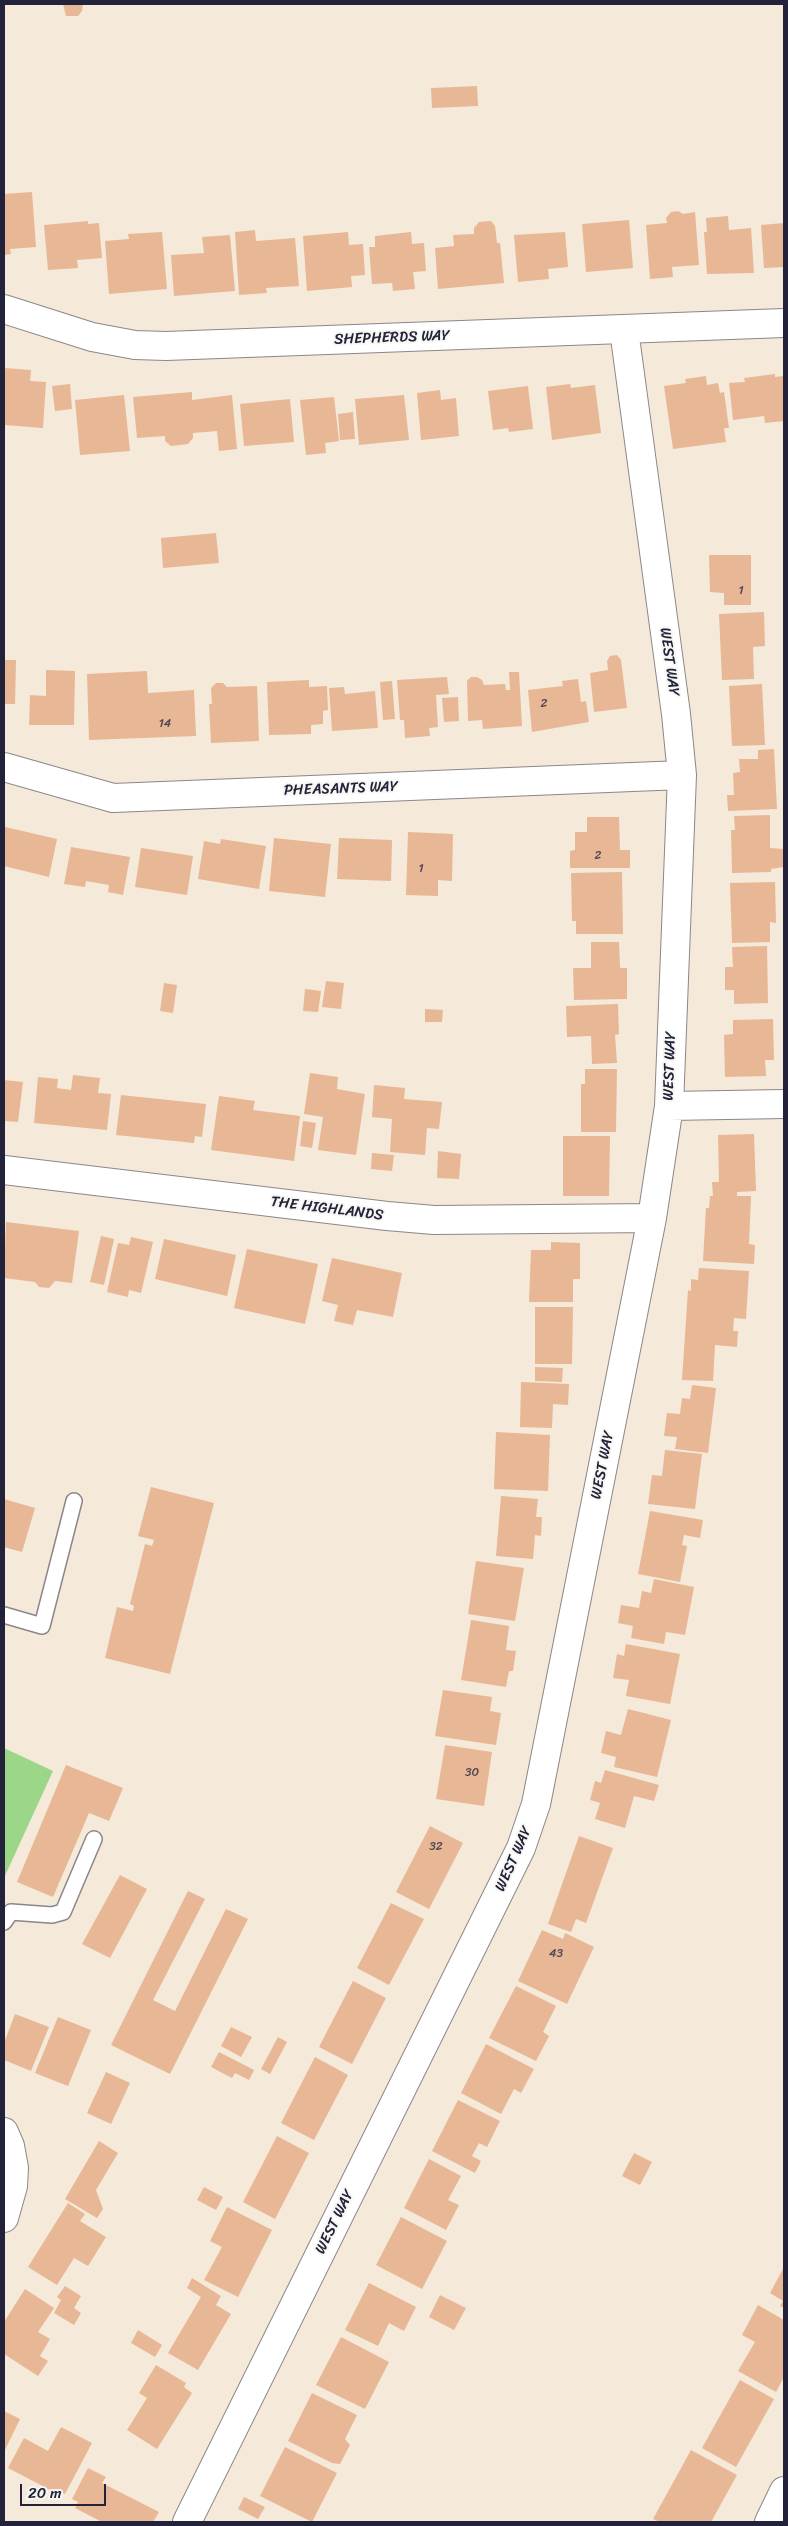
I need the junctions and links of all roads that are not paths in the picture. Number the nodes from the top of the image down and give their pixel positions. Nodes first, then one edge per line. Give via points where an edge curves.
1 (4, 309) edge
2 (784, 323) edge
3 (624, 330) junction
4 (4, 767) edge
5 (682, 774) junction
6 (784, 1104) edge
7 (669, 1106) junction
8 (4, 1170) edge
9 (652, 1218) junction
10 (74, 1501) dead end
11 (4, 1614) edge
12 (94, 1839) dead end
13 (4, 1922) edge
14 (4, 2132) edge
15 (4, 2218) edge
16 (784, 2491) edge
17 (187, 2522) edge
18 (769, 2522) edge

1 - 3 street, SHEPHERDS WAY via 92,337 135,345
2 - 3 street, SHEPHERDS WAY
3 - 5 street, WEST WAY
4 - 5 street, PHEASANTS WAY via 113,798
5 - 7 street, WEST WAY
6 - 7 street
7 - 9 street, WEST WAY
8 - 9 street, THE HIGHLANDS via 415,1218
9 - 17 street, WEST WAY via 536,1804 521,1848
10 - 11 lane via 42,1626
12 - 13 lane via 63,1912 52,1915 11,1912
14 - 15 street via 14,2168 13,2186
16 - 18 street

